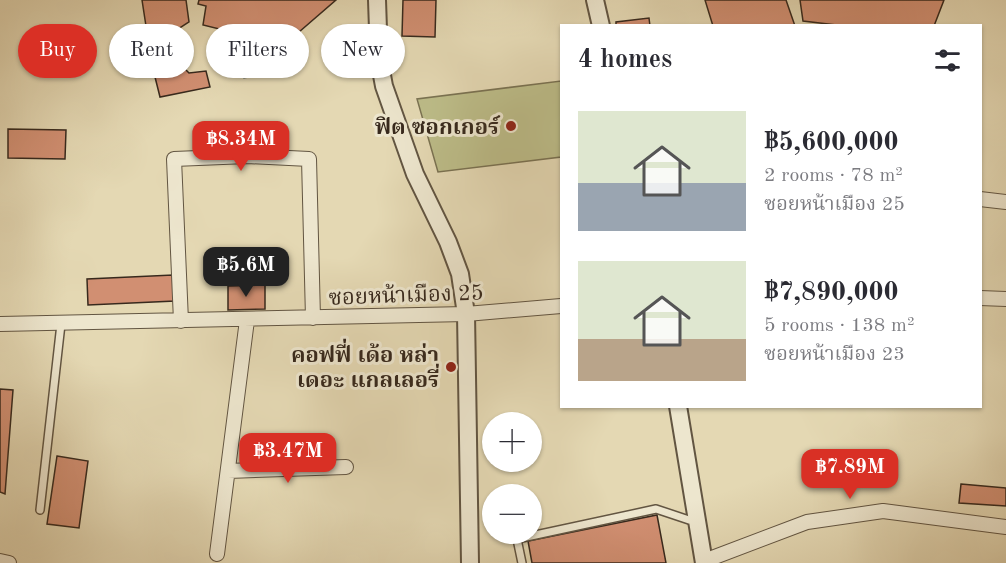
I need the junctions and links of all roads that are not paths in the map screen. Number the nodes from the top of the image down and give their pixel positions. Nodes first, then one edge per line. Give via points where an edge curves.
1 (377, 0) edge
2 (595, 0) edge
3 (601, 24) edge
4 (982, 199) edge
5 (1006, 202) edge
6 (982, 298) edge
7 (1006, 299) edge
8 (560, 306) edge
9 (466, 314) junction
10 (313, 318) junction
11 (247, 320) junction
12 (181, 321) junction
13 (0, 324) edge
14 (61, 324) junction
15 (678, 408) edge
16 (345, 466) dead end
17 (228, 471) junction
18 (40, 510) dead end
19 (698, 519) junction
20 (1006, 527) edge
21 (217, 554) dead end
22 (0, 561) edge
23 (704, 562) edge
24 (9, 563) edge
25 (470, 563) edge
26 (522, 563) edge

1 - 9 street via 384,86 415,174 460,274
2 - 3 street
4 - 5 street
6 - 7 street
8 - 9 street, ซอยหน้าเมือง 25
9 - 10 street, ซอยหน้าเมือง 25
9 - 25 street
10 - 11 street, ซอยหน้าเมือง 25
10 - 12 street via 309,159 247,156 174,159
11 - 12 street, ซอยหน้าเมือง 25
11 - 17 street
12 - 14 street, ซอยหน้าเมือง 25
13 - 14 street, ซอยหน้าเมือง 25
14 - 18 lane
15 - 19 street
16 - 17 street
17 - 21 street
19 - 23 street
19 - 26 lane via 688,520 656,509 517,539
20 - 23 street via 882,511 807,522
22 - 24 street

